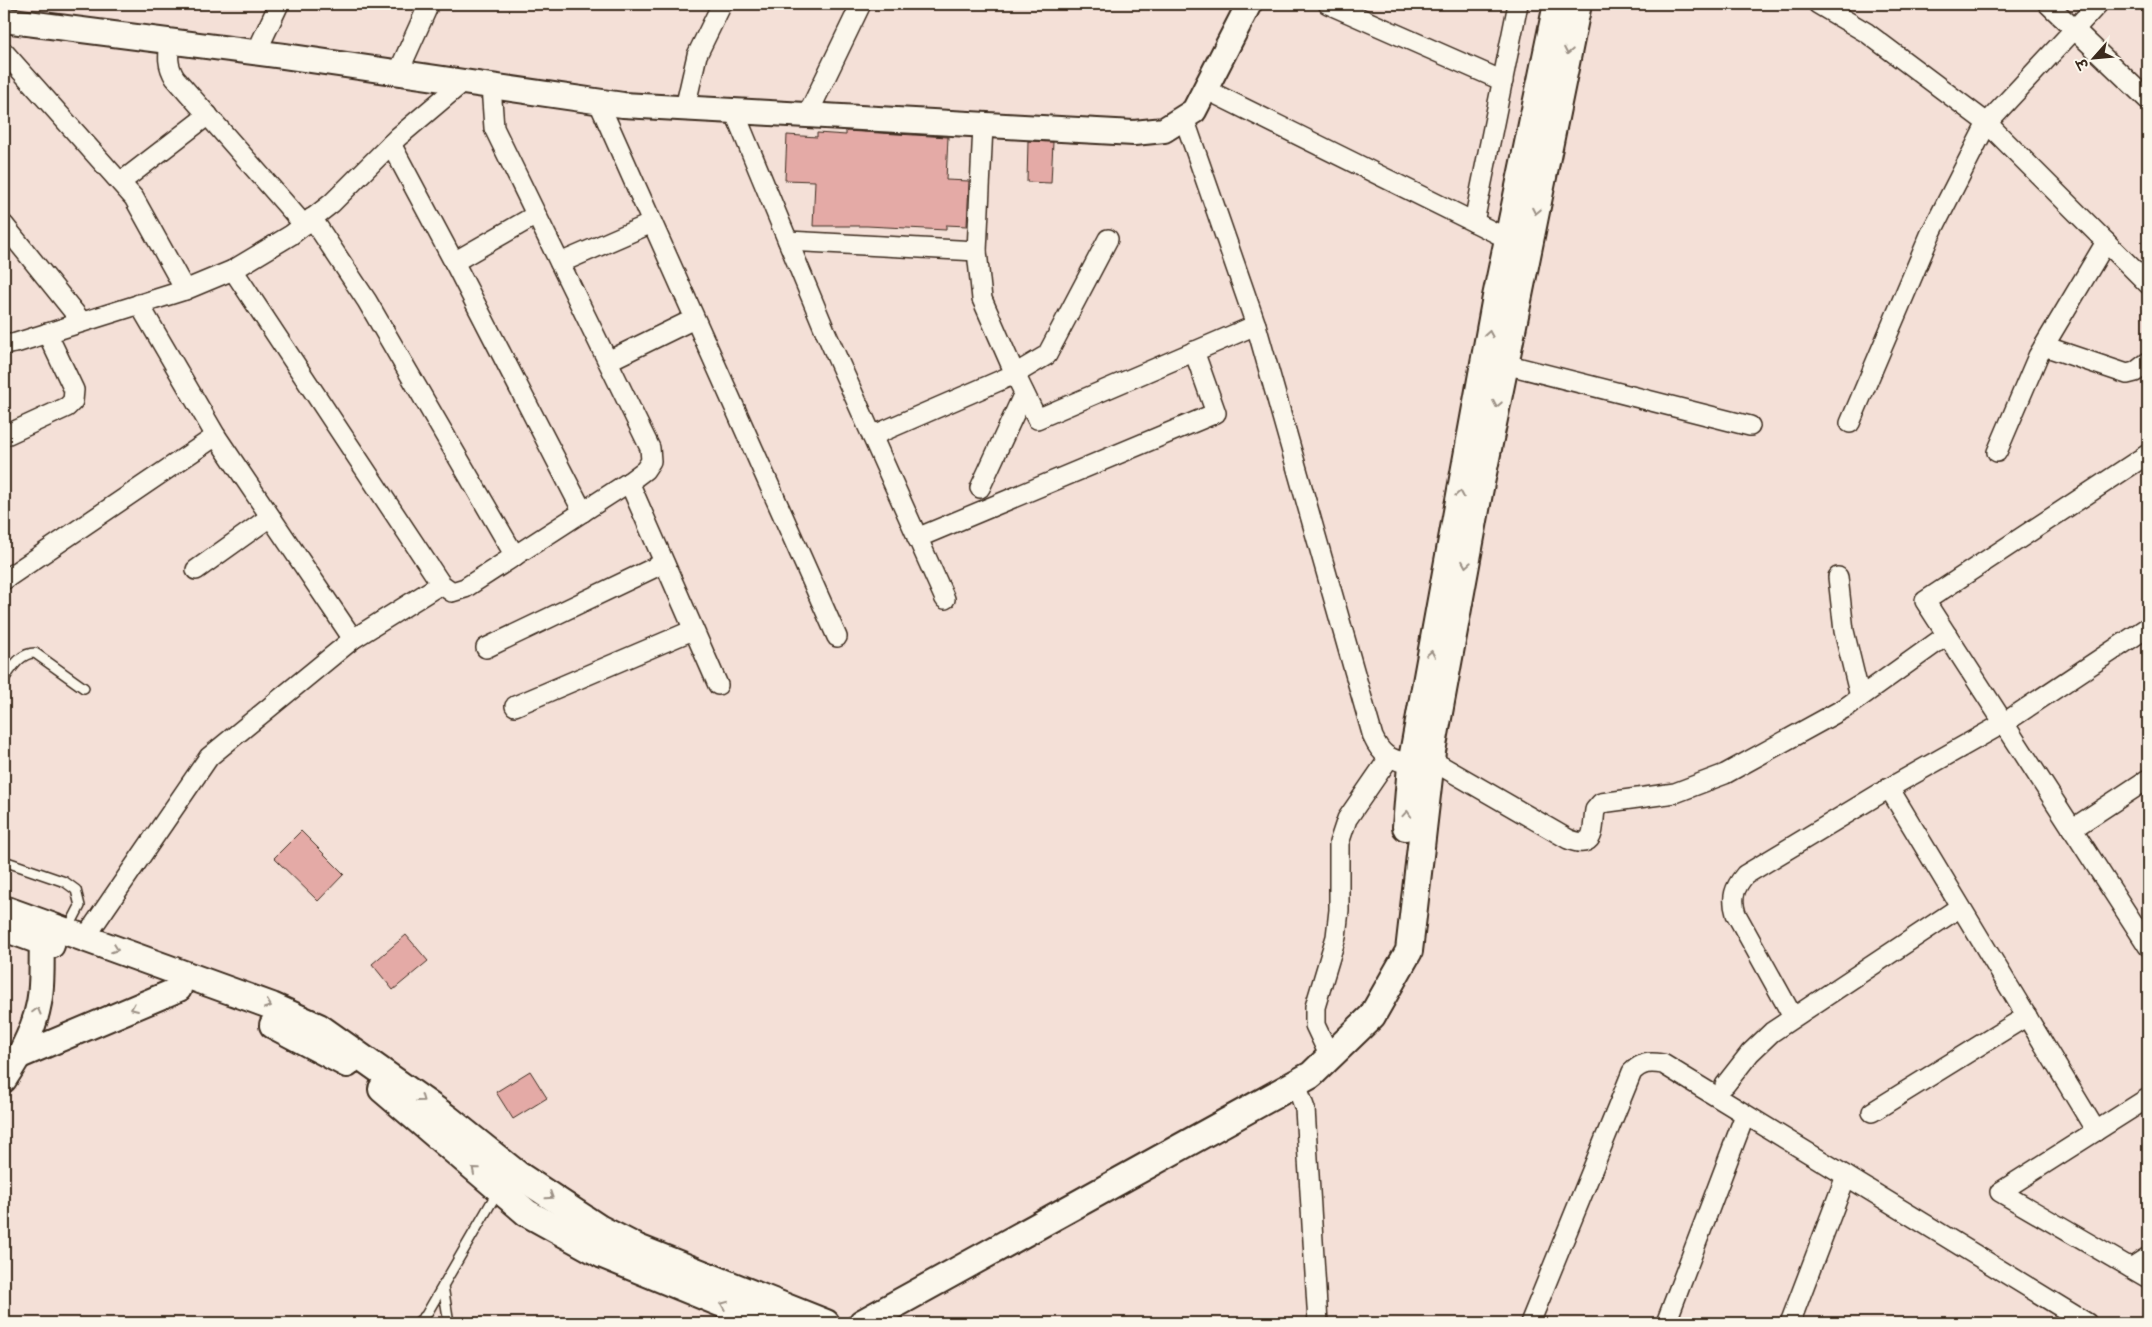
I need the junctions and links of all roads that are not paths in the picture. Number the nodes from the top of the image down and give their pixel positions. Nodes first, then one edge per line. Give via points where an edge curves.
1 (30, 4) edge
2 (279, 4) edge
3 (429, 4) edge
4 (722, 4) edge
5 (861, 4) edge
6 (1250, 4) edge
7 (1328, 4) edge
8 (1518, 4) edge
9 (1556, 4) edge
10 (1578, 4) edge
11 (1818, 4) edge
12 (2048, 4) edge
13 (2098, 4) edge
14 (4, 20) edge
15 (41, 25) junction
16 (2075, 29) junction
17 (170, 42) junction
18 (4, 52) edge
19 (256, 53) junction
20 (398, 73) junction
21 (1502, 81) junction
22 (463, 82) junction
23 (491, 86) junction
24 (1205, 89) junction
25 (2148, 100) edge
26 (598, 101) junction
27 (685, 108) junction
28 (734, 111) junction
29 (208, 115) junction
30 (808, 116) junction
31 (1184, 118) junction
32 (1987, 123) junction
33 (983, 126) junction
34 (392, 144) junction
35 (121, 182) junction
36 (536, 215) junction
37 (308, 222) junction
38 (1474, 222) junction
39 (652, 223) junction
40 (4, 226) edge
41 (1508, 238) junction
42 (1108, 239) dead end
43 (788, 241) junction
44 (2106, 242) junction
45 (977, 251) junction
46 (454, 262) junction
47 (560, 264) junction
48 (233, 270) junction
49 (2148, 284) edge
50 (185, 290) junction
51 (138, 304) junction
52 (694, 319) junction
53 (82, 322) junction
54 (1256, 324) junction
55 (47, 333) junction
56 (4, 345) edge
57 (2044, 346) junction
58 (1194, 351) junction
59 (608, 362) junction
60 (2148, 362) edge
61 (1505, 364) junction
62 (1015, 374) junction
63 (1024, 393) junction
64 (1850, 423) dead end
65 (1750, 426) dead end
66 (4, 436) edge
67 (216, 436) junction
68 (872, 436) junction
69 (1997, 452) dead end
70 (2148, 454) edge
71 (629, 482) junction
72 (980, 488) dead end
73 (583, 512) junction
74 (270, 517) junction
75 (917, 538) junction
76 (516, 556) junction
77 (664, 563) junction
78 (196, 570) dead end
79 (1838, 577) dead end
80 (4, 580) edge
81 (441, 584) junction
82 (944, 599) dead end
83 (2148, 627) edge
84 (693, 630) junction
85 (1947, 634) junction
86 (837, 637) dead end
87 (353, 639) junction
88 (486, 648) dead end
89 (4, 679) edge
90 (718, 685) dead end
91 (84, 688) dead end
92 (1860, 698) junction
93 (515, 706) dead end
94 (2004, 723) junction
95 (1410, 761) junction
96 (2148, 779) edge
97 (1889, 788) junction
98 (2072, 829) junction
99 (4, 860) edge
100 (1960, 907) junction
101 (4, 908) edge
102 (4, 928) edge
103 (76, 935) junction
104 (2146, 940) edge
105 (42, 941) junction
106 (179, 989) junction
107 (2026, 1016) junction
108 (1793, 1017) junction
109 (20, 1056) junction
110 (1330, 1057) junction
111 (4, 1080) edge
112 (1296, 1084) junction
113 (1725, 1085) dead end
114 (2148, 1098) edge
115 (1872, 1112) dead end
116 (1746, 1115) junction
117 (2096, 1131) junction
118 (1846, 1176) junction
119 (498, 1191) junction
120 (2148, 1257) edge
121 (2131, 1268) junction
122 (2148, 1278) edge
123 (443, 1286) junction
124 (417, 1323) edge
125 (449, 1323) edge
126 (769, 1323) edge
127 (826, 1323) edge
128 (862, 1323) edge
129 (1318, 1323) edge
130 (1530, 1323) edge
131 (1666, 1323) edge
132 (1790, 1323) edge
133 (2087, 1323) edge

1 - 15 street
2 - 19 street
3 - 20 street
4 - 27 street via 698,55
5 - 30 street
6 - 24 street
7 - 21 street
8 - 21 street
9 - 41 main road
10 -> 61 main road
11 - 32 street via 1866,33
12 - 16 street
13 - 16 street
14 - 15 street
15 - 17 street
16 - 25 street
16 - 32 street
17 - 19 street
17 - 29 street via 170,70
18 - 35 street
19 - 20 street
20 - 22 street
21 - 38 street
22 - 23 street
22 - 34 street
23 - 26 street
23 - 36 street via 494,128
24 - 31 street via 1194,111
24 - 38 street
26 - 27 street
26 - 39 street
27 - 28 street
28 - 30 street
28 - 43 street
29 - 35 street
29 - 37 street
30 - 33 street
31 - 33 street via 1164,130 1134,133
31 - 54 street
32 - 44 street
32 - 64 street via 1930,235
33 - 45 street
34 - 37 street
34 - 46 street
35 - 50 street via 134,198
36 - 46 street
36 - 47 street
37 - 48 street
37 - 76 street via 367,301
38 - 41 street
39 - 47 street
39 - 52 street
40 - 53 street
95 -> 41 main road
42 - 62 street via 1047,355
43 - 45 street
43 - 68 street
44 - 49 street
44 - 57 street
45 - 62 street via 982,299
46 - 73 street
47 - 59 street
48 - 50 street
48 - 81 street
50 - 51 street
51 - 53 street
51 - 67 street
52 - 59 street
52 - 86 street
53 - 55 street
54 - 58 street
54 - 95 street via 1372,736 1379,751
55 - 56 street
55 - 66 street via 74,390 73,401 66,408
57 - 60 street via 2127,374
57 - 69 street
58 - 63 street via 1037,419
58 - 75 street via 1216,413
59 - 71 street via 650,448 651,461
61 - 65 street
61 -> 95 main road via 1479,493
62 - 63 street
62 - 68 street
63 - 72 street
67 - 74 street
67 - 80 street
68 - 75 street
70 - 85 street via 1925,601
71 - 73 street
71 - 77 street
73 - 76 street
74 - 78 street
74 - 87 street
75 - 82 street
76 - 81 street via 465,588 452,592
77 - 84 street
77 - 88 street
79 - 92 street via 1844,631
81 - 87 street
83 - 94 street
84 - 90 street
84 - 93 street
85 - 92 street
85 - 94 street
87 - 103 street via 209,757
89 - 91 lane via 21,657 35,652
92 - 95 street via 1725,774 1701,784 1676,793 1611,800 1601,804 1596,810 1592,838 1576,843
94 - 97 street
94 - 98 street
95 - 110 main road via 1397,943 1372,1016
95 - 110 street via 1347,819 1339,843 1336,937 1315,1007 1316,1025
96 - 98 street
97 - 100 street
97 - 108 street via 1745,875 1738,884 1732,899 1736,914
98 - 104 street
99 - 103 lane via 66,882 76,890 80,906
100 - 107 street
100 - 108 street
101 - 103 main road
102 - 105 main road
103 -> 127 main road via 272,1006 320,1027 446,1117 517,1174 599,1228 638,1248
105 - 106 main road
109 -> 105 street via 39,1002
106 -> 109 street
119 -> 106 main road via 362,1072 286,1030
107 - 115 street
107 - 117 street
108 - 113 street via 1750,1053
109 - 111 street
110 - 112 main road
112 - 128 main road
112 - 129 street via 1305,1109
114 - 117 street
116 - 118 street
116 - 130 street via 1662,1064 1649,1062 1638,1066 1632,1072
116 - 131 street
117 - 121 street via 2000,1192
118 - 132 street
118 - 133 street
119 - 123 lane
126 -> 119 main road via 603,1255 527,1213
120 - 121 street
121 - 122 street
123 - 124 lane via 426,1315
123 - 125 lane

